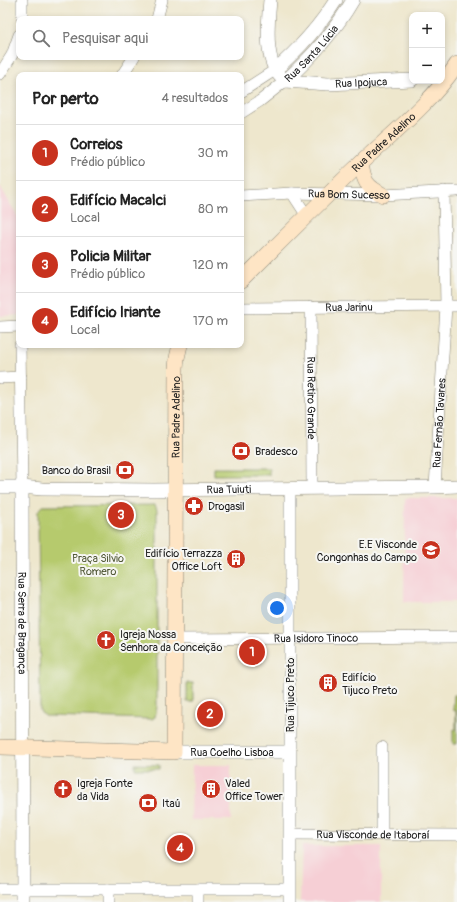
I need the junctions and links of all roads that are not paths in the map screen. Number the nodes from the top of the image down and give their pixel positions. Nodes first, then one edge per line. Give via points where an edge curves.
1 (22, 0) edge
2 (162, 0) edge
3 (270, 0) edge
4 (336, 0) edge
5 (353, 0) edge
6 (22, 16) edge
7 (158, 16) edge
8 (16, 44) edge
9 (270, 50) junction
10 (132, 60) edge
11 (287, 60) junction
12 (457, 64) edge
13 (275, 70) junction
14 (298, 70) junction
15 (124, 72) edge
16 (0, 74) edge
17 (449, 79) edge
18 (409, 80) edge
19 (285, 81) junction
20 (311, 83) junction
21 (244, 90) edge
22 (244, 111) edge
23 (361, 163) junction
24 (457, 191) edge
25 (444, 192) junction
26 (292, 194) junction
27 (330, 194) junction
28 (383, 195) junction
29 (244, 196) edge
30 (306, 216) junction
31 (244, 278) edge
32 (452, 306) edge
33 (311, 307) junction
34 (244, 308) edge
35 (16, 326) edge
36 (0, 327) edge
37 (20, 348) edge
38 (179, 348) edge
39 (21, 377) junction
40 (0, 378) edge
41 (457, 486) edge
42 (0, 487) edge
43 (22, 487) junction
44 (435, 487) junction
45 (290, 488) junction
46 (312, 488) junction
47 (175, 489) junction
48 (457, 637) edge
49 (174, 639) junction
50 (290, 639) junction
51 (382, 747) dead end
52 (0, 748) edge
53 (22, 748) junction
54 (174, 752) junction
55 (290, 752) junction
56 (290, 834) junction
57 (382, 835) junction
58 (457, 835) edge
59 (0, 889) edge
60 (23, 889) junction
61 (108, 889) junction
62 (198, 889) junction
63 (290, 896) edge
64 (23, 902) edge
65 (108, 902) edge
66 (198, 902) edge

1 - 6 street
2 - 7 street
3 - 9 street
4 - 11 street, Rua Santa Lúcia via 314,31
5 - 14 street, Rua Santa Lúcia via 335,28
8 - 16 street
9 - 11 street
9 - 13 street
10 - 15 street
11 - 13 street, Rua Santa Lúcia
11 - 14 street
12 - 17 main road, Rua Padre Adelino
13 - 19 street
13 - 21 street, Rua Santa Lúcia
14 - 19 street, Rua Santa Lúcia
14 - 20 street
17 - 23 main road, Rua Padre Adelino
18 - 20 street, Rua Ipojuca
19 - 20 street, Rua Ipojuca
19 - 22 street, Rua Santa Lúcia
23 - 27 main road, Rua Padre Adelino
23 - 28 main road via 368,185
24 - 25 street, Rua Bom Sucesso
25 - 28 street, Rua Bom Sucesso
25 - 32 street, Rua Fernão Tavares
26 - 27 street, Rua Bom Sucesso
26 - 29 street, Rua Bom Sucesso
26 - 30 street
27 - 28 street, Rua Bom Sucesso
27 - 30 main road, Rua Padre Adelino
30 - 31 main road, Rua Padre Adelino
32 - 33 street, Rua Jarinu
32 - 44 street, Rua Fernão Tavares
33 - 34 street, Rua Jarinu
33 - 46 street, Rua Retiro Grande
35 - 36 street
37 - 39 street, Rua Serra de Bragança
38 - 47 main road, Rua Padre Adelino via 176,358
39 - 40 street
39 - 43 street, Rua Serra de Bragança
41 - 44 street, Rua Tuiuti
42 - 43 street, Rua Tuiuti
43 - 47 street, Rua Tuiuti
43 - 53 street, Rua Serra de Bragança
44 - 46 street, Rua Tuiuti
45 - 46 street, Rua Tuiuti
45 - 47 street, Rua Tuiuti
45 - 50 street, Rua Tijuco Preto
47 - 49 main road
48 - 50 street, Rua Isidoro Tinoco
49 - 50 street, Rua Isidoro Tinoco
49 - 54 main road
50 - 55 street, Rua Tijuco Preto
51 - 57 street
52 - 53 main road
53 - 54 main road
53 - 60 street, Rua Serra de Bragança
54 - 55 street, Rua Coelho Lisboa
55 - 56 street, Rua Tijuco Preto
56 - 57 street, Rua Visconde de Itaboraí
56 - 63 street, Rua Tijuco Preto
57 - 58 street, Rua Visconde de Itaboraí
59 - 60 street
60 - 61 street
60 - 64 street, Rua Serra de Bragança
61 - 62 street
61 - 65 street
62 - 63 street
62 - 66 street

